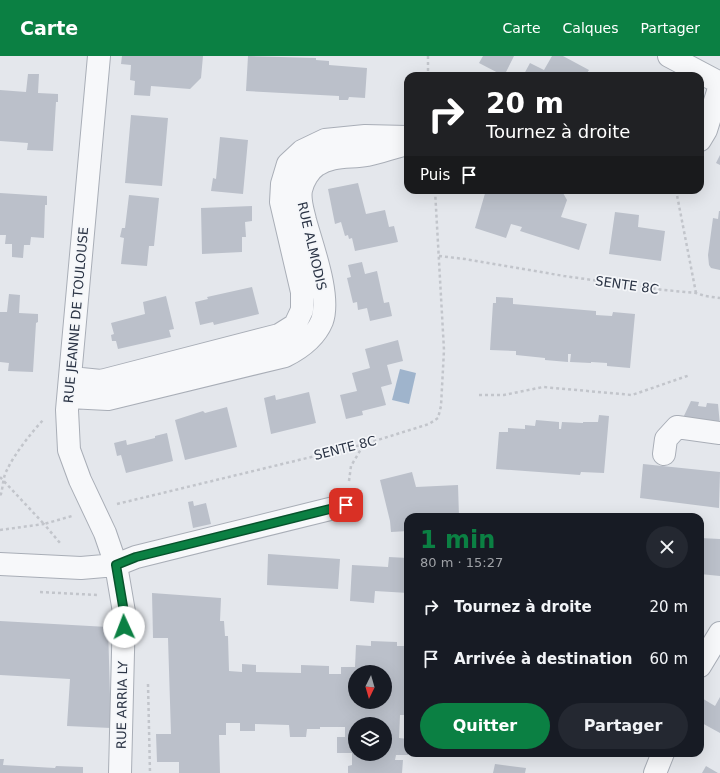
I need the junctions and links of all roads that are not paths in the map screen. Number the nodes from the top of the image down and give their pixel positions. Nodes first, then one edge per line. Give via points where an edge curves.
1 (99, 56) edge
2 (669, 56) edge
3 (698, 72) edge
4 (704, 75) edge
5 (720, 84) edge
6 (704, 102) edge
7 (704, 133) edge
8 (404, 137) edge
9 (404, 145) edge
10 (69, 395) junction
11 (720, 433) edge
12 (664, 454) dead end
13 (346, 505) road end
14 (0, 564) edge
15 (116, 565) junction
16 (720, 633) edge
17 (704, 659) edge
18 (661, 757) edge
19 (120, 773) edge
20 (655, 773) edge

1 - 10 street, RUE JEANNE DE TOULOUSE
2 - 3 street
4 - 5 street
5 - 6 street
5 - 7 street
8 - 10 street, RUE ALMODIS via 365,136 325,140 302,150 288,164 282,184 281,202 302,292 302,310 296,325 279,335 101,381
9 - 10 street, RUE ALMODIS via 367,155 328,159 315,166 305,178 300,191 302,207 325,302 322,320 314,336 300,348 286,356 108,399
10 - 15 street, RUE JEANNE DE TOULOUSE via 69,450
11 - 12 street via 678,427 666,439
13 - 15 street via 136,557
14 - 15 street via 81,568
15 - 19 street, RUE ARRIA LY via 124,612
16 - 17 street
18 - 20 street

